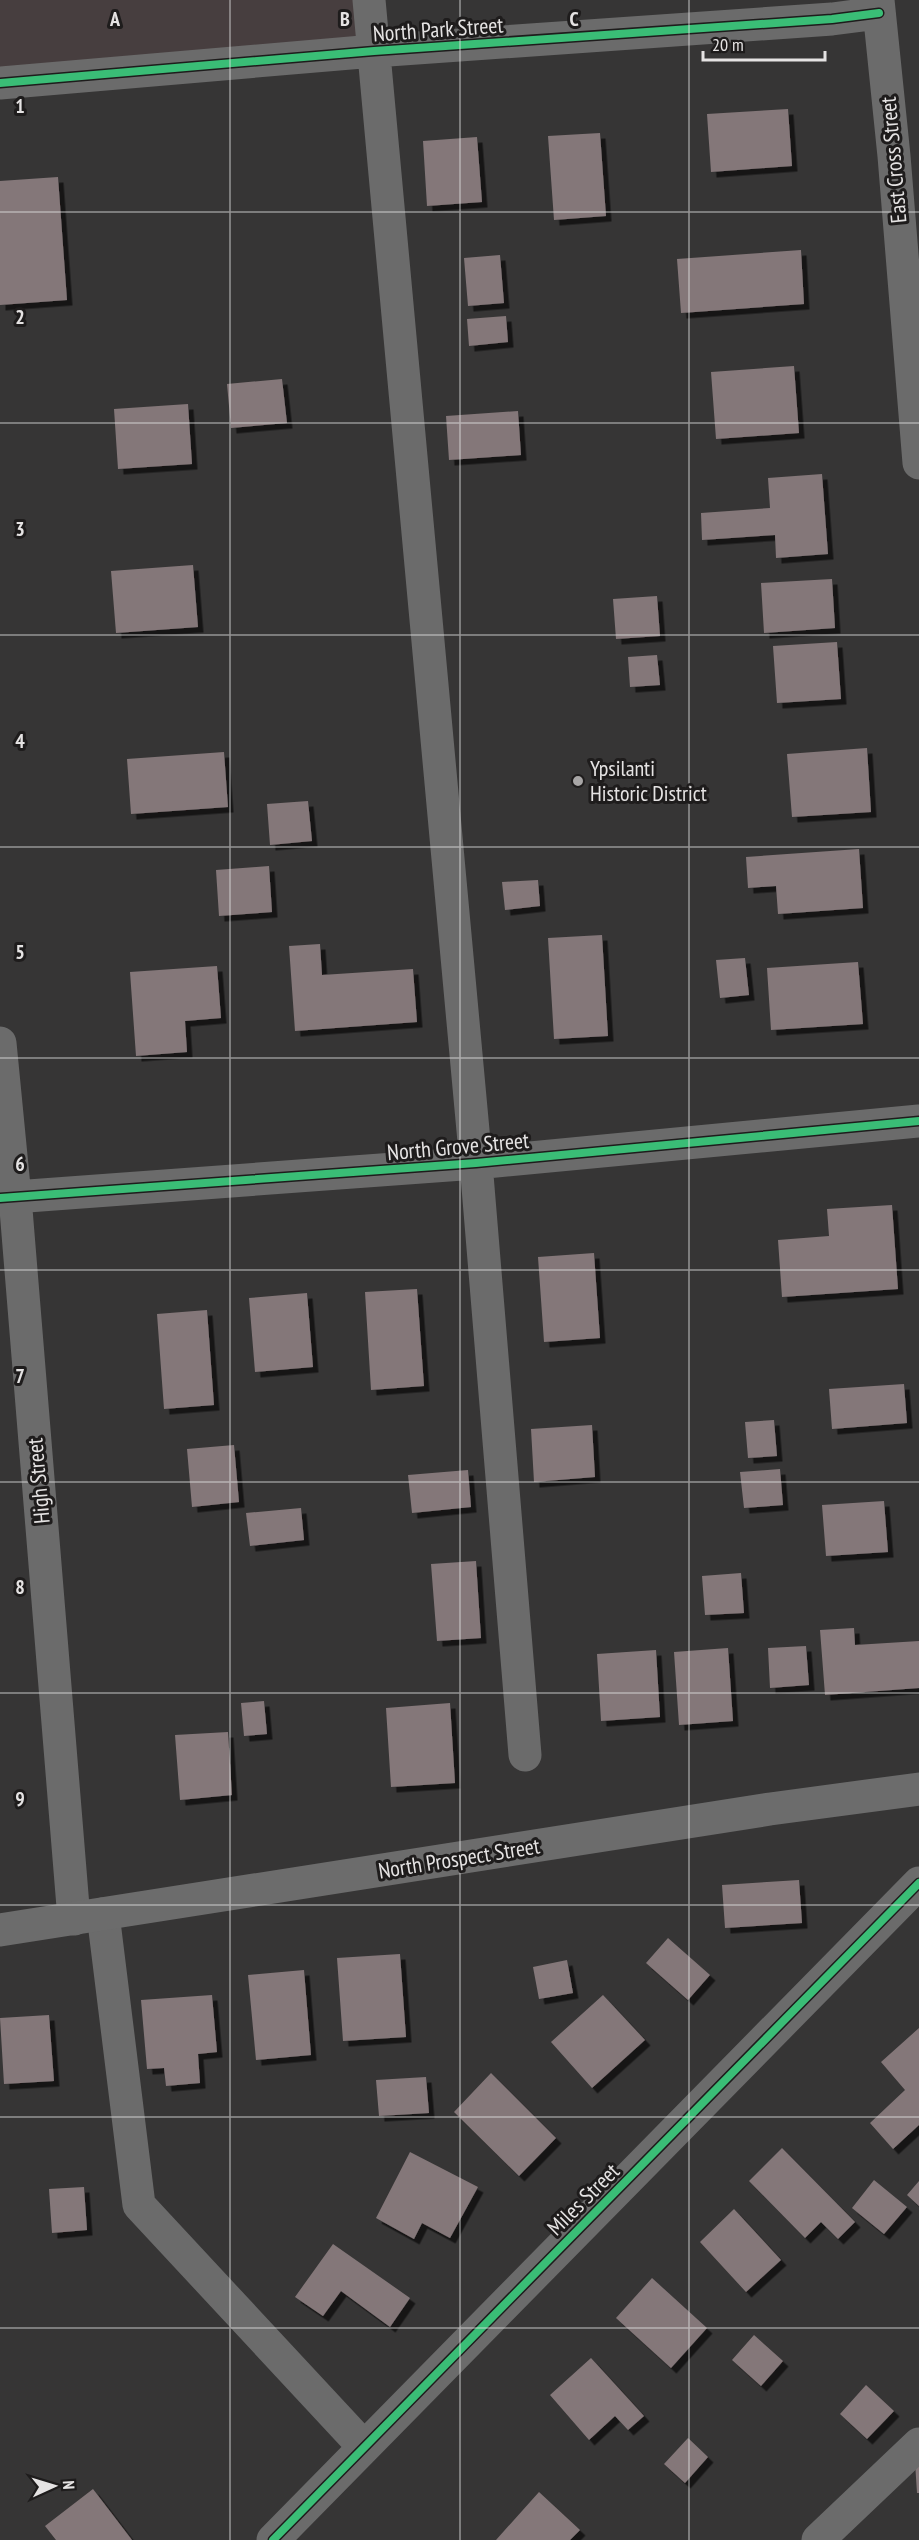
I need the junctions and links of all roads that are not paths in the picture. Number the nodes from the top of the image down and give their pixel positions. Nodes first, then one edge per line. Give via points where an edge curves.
1 (369, 0) edge
2 (879, 6) edge
3 (374, 51) junction
4 (0, 83) edge
5 (907, 155) edge
6 (919, 463) edge
7 (0, 1043) edge
8 (919, 1121) edge
9 (476, 1163) junction
10 (8, 1198) edge
11 (525, 1755) dead end
12 (919, 1789) edge
13 (919, 1883) edge
14 (88, 1917) junction
15 (0, 1929) edge
16 (919, 2444) edge
17 (364, 2447) junction
18 (273, 2540) edge
19 (818, 2540) edge

1 - 3 street
2 - 3 street, North Park Street via 808,20
2 - 5 street, East Cross Street
3 - 4 street, North Park Street
3 - 9 street
5 - 6 street, East Cross Street
7 - 10 street, High Street
8 - 9 street, North Grove Street
9 - 10 street, North Grove Street
9 - 11 street
10 - 14 street, High Street
12 - 14 main road, North Prospect Street via 735,1814
13 - 17 street, Miles Street
14 - 15 main road, North Prospect Street
14 - 17 street, High Street via 139,2205
16 - 19 street
17 - 18 street, Miles Street

